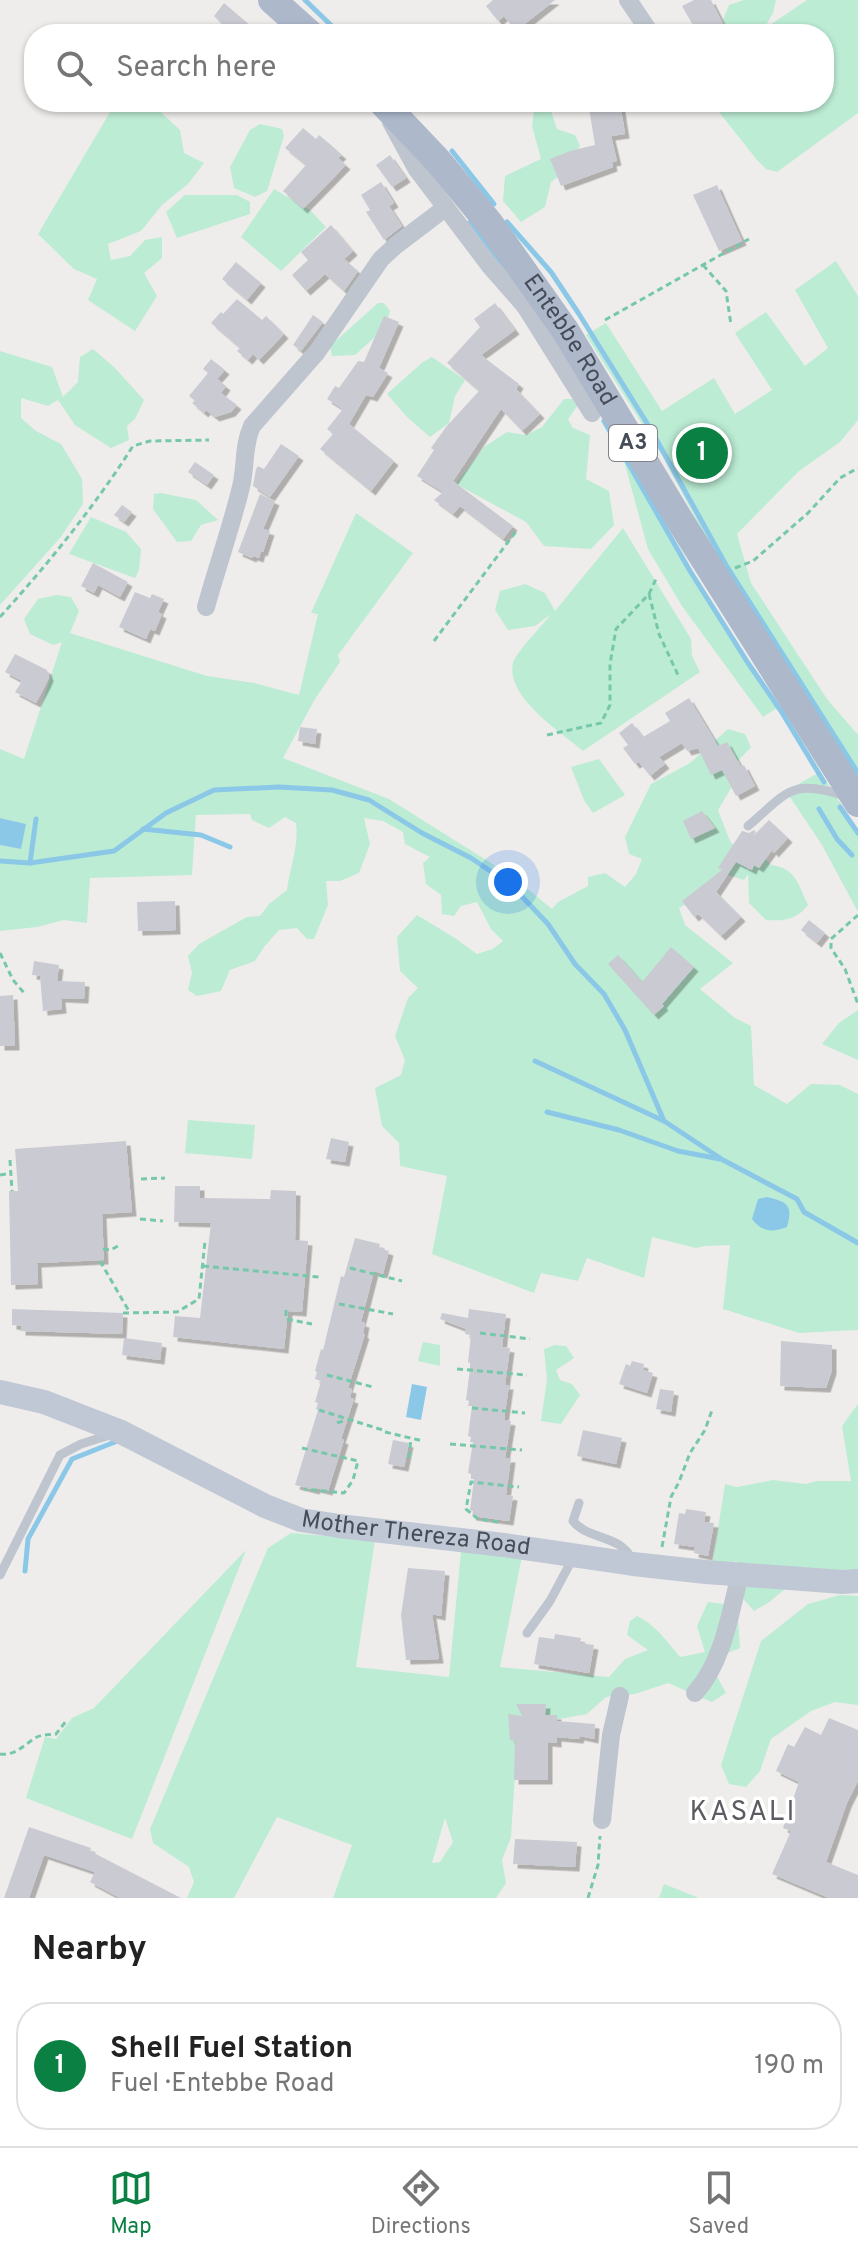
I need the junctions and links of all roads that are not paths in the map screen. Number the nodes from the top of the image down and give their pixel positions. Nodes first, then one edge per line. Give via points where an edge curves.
1 (272, 0) edge
2 (628, 0) edge
3 (299, 24) edge
4 (644, 24) edge
5 (386, 112) edge
6 (391, 112) edge
7 (445, 208) junction
8 (592, 413) dead end
9 (206, 607) dead end
10 (857, 801) edge
11 (748, 826) dead end
12 (0, 1392) edge
13 (121, 1432) junction
14 (579, 1503) dead end
15 (574, 1555) junction
16 (633, 1564) junction
17 (740, 1574) junction
18 (0, 1575) edge
19 (858, 1581) edge
20 (527, 1633) dead end
21 (695, 1693) dead end
22 (620, 1696) dead end
23 (602, 1820) road end

1 - 3 main road
2 - 4 street
5 - 7 street
6 - 10 main road, Entebbe Road / A3 via 490,224 565,330
7 - 8 street via 525,306
7 - 9 street via 381,259 317,352 252,426 242,483
10 - 11 lane via 804,786
12 - 13 street, Mother Thereza Road via 44,1402
13 - 15 street, Mother Thereza Road via 301,1520
13 - 18 lane via 60,1455
14 - 16 lane via 573,1521 578,1528 617,1542
15 - 16 street, Mother Thereza Road
15 - 20 lane
16 - 17 street, Mother Thereza Road
17 - 19 street, Mother Thereza Road
17 - 21 street via 720,1648
22 - 23 street

